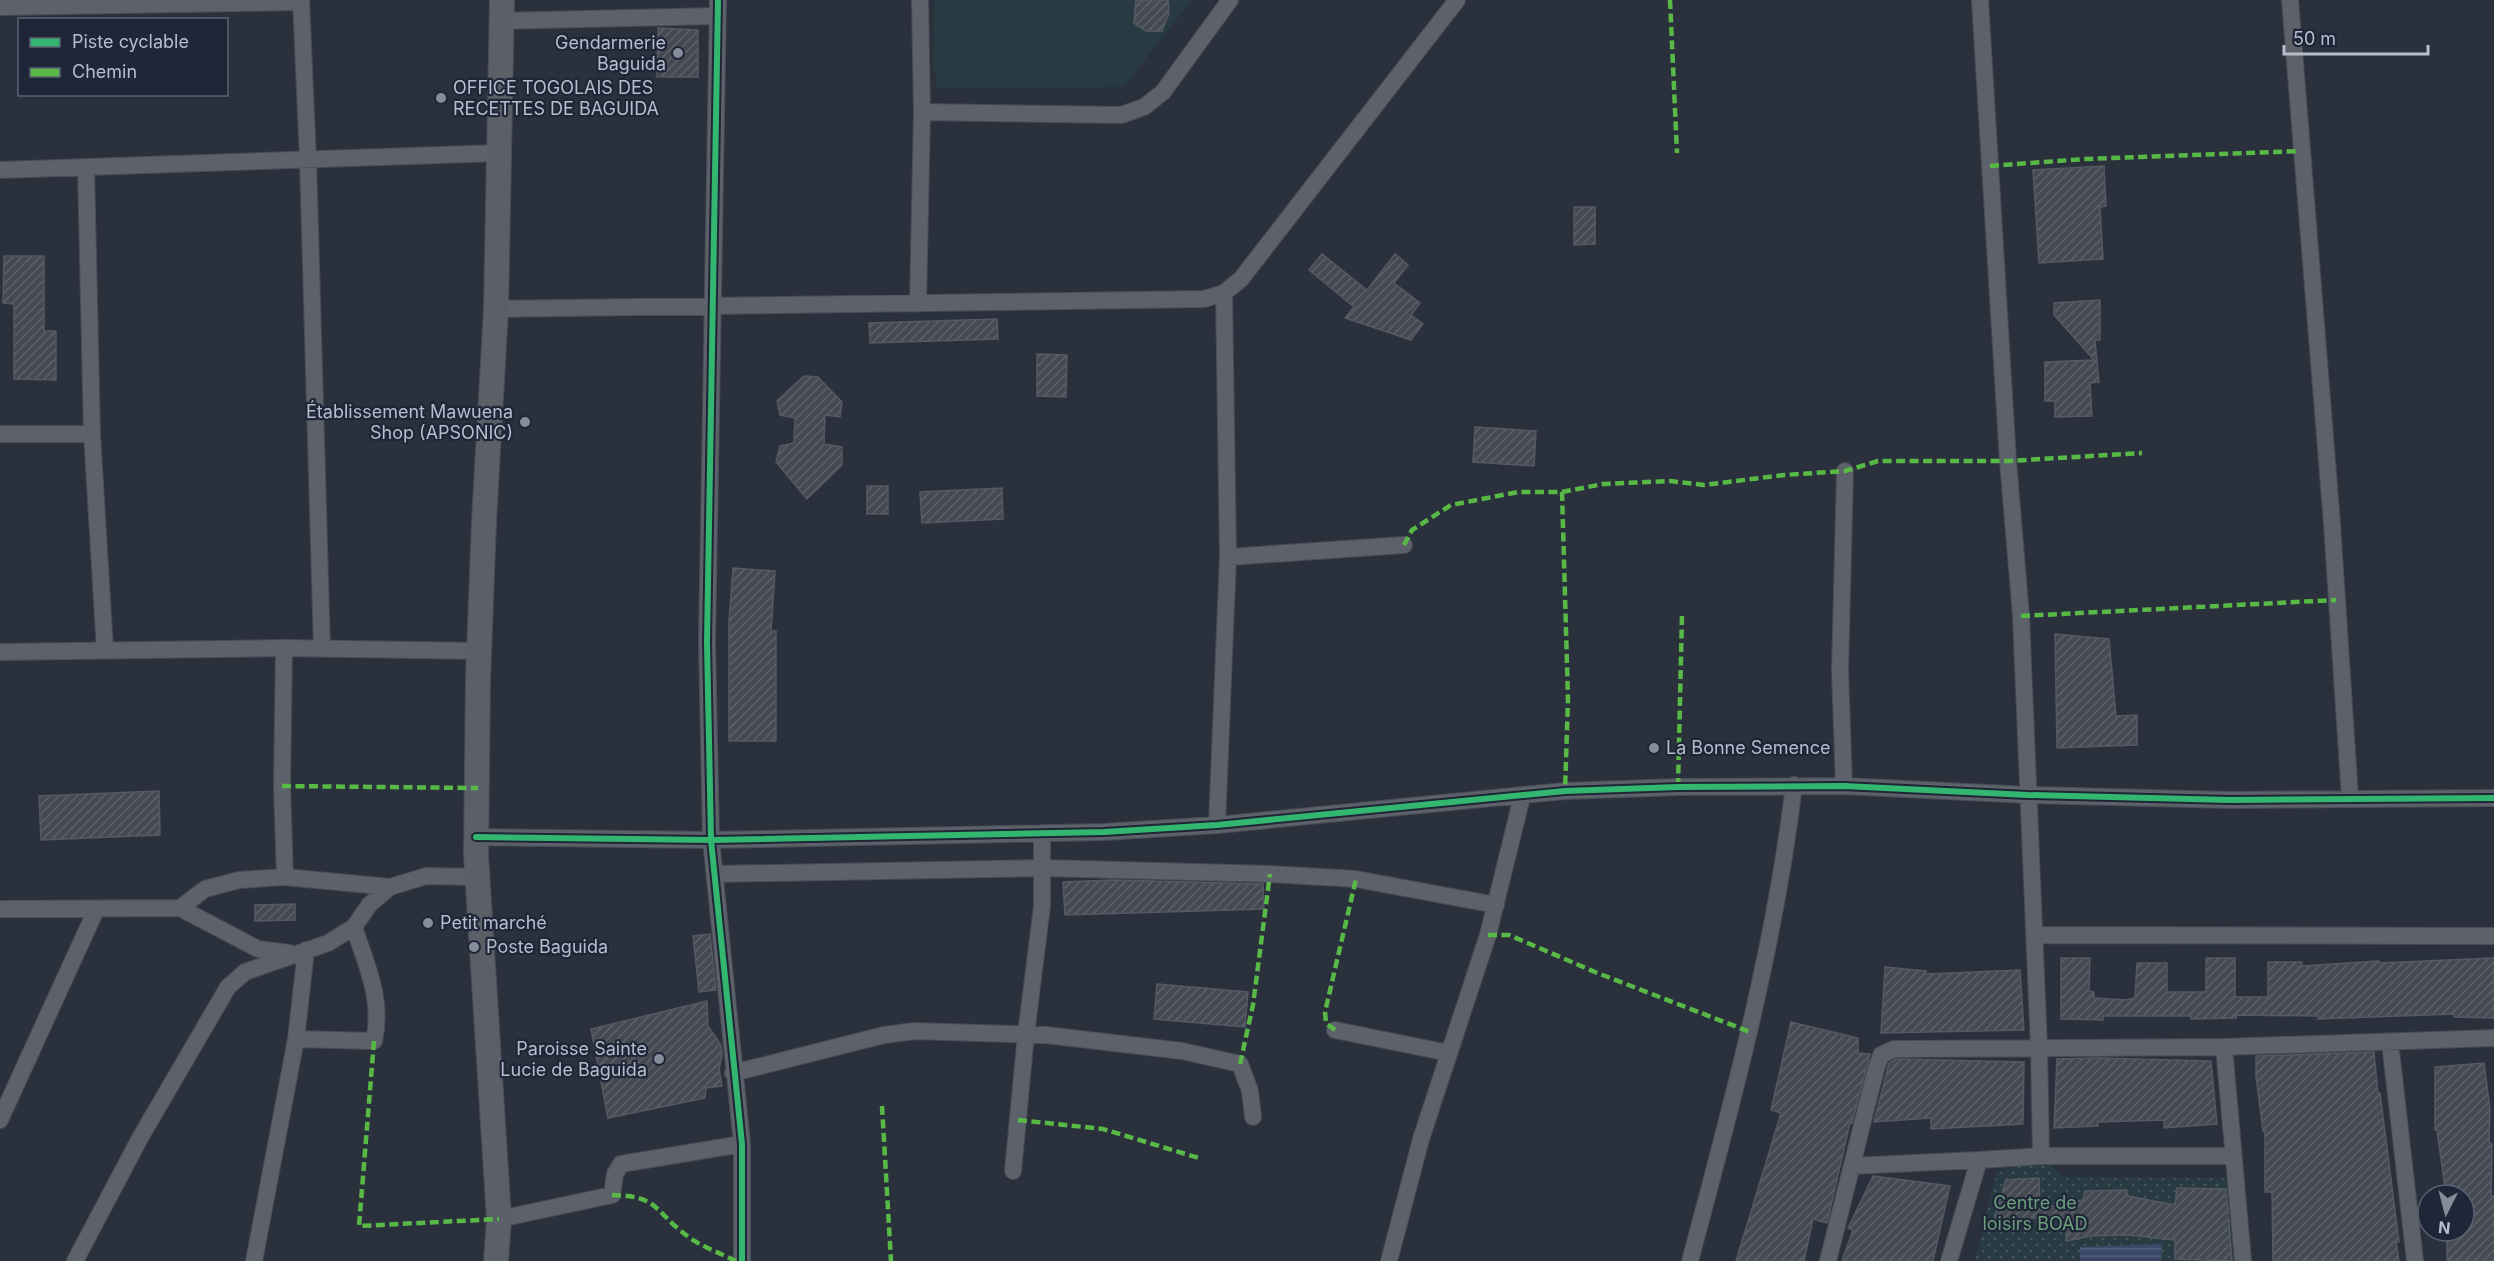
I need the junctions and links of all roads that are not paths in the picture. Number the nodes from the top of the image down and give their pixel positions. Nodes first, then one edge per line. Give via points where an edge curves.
1 (920, 0) edge
2 (1230, 0) edge
3 (1457, 0) edge
4 (1980, 0) edge
5 (2290, 0) edge
6 (301, 1) edge
7 (0, 8) edge
8 (718, 8) edge
9 (502, 10) edge
10 (922, 112) junction
11 (500, 153) junction
12 (308, 160) junction
13 (86, 168) junction
14 (0, 170) edge
15 (1224, 293) junction
16 (918, 304) junction
17 (713, 307) junction
18 (496, 309) junction
19 (0, 434) edge
20 (92, 434) junction
21 (1845, 471) dead end
22 (1404, 544) dead end
23 (1228, 557) junction
24 (284, 648) junction
25 (322, 649) junction
26 (105, 650) junction
27 (480, 651) junction
28 (0, 652) edge
29 (1794, 785) junction
30 (1844, 786) junction
31 (2028, 795) junction
32 (1522, 797) junction
33 (2350, 798) junction
34 (2494, 798) edge
35 (1217, 825) junction
36 (1042, 833) junction
37 (476, 837) junction
38 (711, 840) junction
39 (1042, 868) junction
40 (715, 874) junction
41 (285, 877) junction
42 (478, 877) junction
43 (390, 887) junction
44 (1496, 905) junction
45 (180, 908) junction
46 (0, 909) edge
47 (96, 910) junction
48 (354, 927) junction
49 (2034, 935) junction
50 (2494, 936) edge
51 (300, 952) junction
52 (1335, 1030) dead end
53 (1026, 1034) junction
54 (2494, 1038) edge
55 (296, 1039) junction
56 (2390, 1042) junction
57 (2223, 1047) junction
58 (2039, 1048) junction
59 (1449, 1053) junction
60 (734, 1073) junction
61 (7, 1086) edge
62 (1253, 1117) dead end
63 (0, 1120) edge
64 (742, 1144) junction
65 (2041, 1156) junction
66 (2233, 1156) junction
67 (1979, 1160) junction
68 (1852, 1166) junction
69 (1013, 1171) dead end
70 (499, 1219) junction
71 (75, 1261) edge
72 (254, 1261) edge
73 (496, 1261) edge
74 (742, 1261) edge
75 (1389, 1261) edge
76 (1690, 1261) edge
77 (1828, 1261) edge
78 (1949, 1261) edge
79 (2243, 1261) edge
80 (2415, 1261) edge

1 - 10 street
2 - 10 street via 1163,92 1144,107 1121,115
3 - 15 street via 1241,279
4 - 31 street via 2021,616
5 - 33 street
6 - 7 street
6 - 12 street
8 - 9 street
8 - 17 street
9 - 11 street
10 - 16 street
11 - 12 street
11 - 18 street
12 - 13 street
12 - 25 street
13 - 14 street
13 - 20 street
15 - 16 street via 1204,299
15 - 23 street
16 - 17 street
17 - 18 street
17 - 38 street via 707,642
18 - 27 street
19 - 20 street
20 - 26 street
21 - 30 street via 1840,671
22 - 23 street
23 - 35 street
24 - 25 street
24 - 26 street
24 - 41 street
25 - 27 street
26 - 28 street
27 - 37 street
29 - 30 street
29 - 32 street via 1576,791
29 - 76 street via 1750,1032
30 - 31 street
31 - 33 street via 2230,800
31 - 49 street
32 - 35 street
32 - 44 street
33 - 34 street
35 - 36 street
36 - 38 street
36 - 39 street
37 - 38 street
37 - 42 street
38 - 40 street
39 - 40 street
39 - 44 street via 1356,879
39 - 53 street via 1042,906
40 - 60 street
41 - 43 street
41 - 45 street via 239,880 205,889
42 - 43 street via 426,876
42 - 70 street
43 - 48 street via 369,905
44 - 59 street
45 - 47 street
45 - 51 street via 258,949
46 - 47 street
47 - 61 street
48 - 51 street via 328,943
48 - 55 street via 378,1005 374,1041
49 - 50 street
49 - 58 street
51 - 55 street
51 - 71 street via 245,972 228,987 140,1138
52 - 59 street
53 - 60 street via 915,1031 885,1035
53 - 62 street via 1182,1051 1240,1064 1250,1091
53 - 69 street
54 - 56 street
55 - 72 street
56 - 57 street
56 - 80 street
57 - 58 street
57 - 66 street
58 - 65 street
58 - 68 street via 1894,1049 1881,1055
59 - 75 street via 1421,1139
60 - 64 street
61 - 63 street
64 - 70 street via 621,1164 612,1195
64 - 74 street
65 - 66 street
65 - 67 street
66 - 79 street
67 - 68 street
67 - 78 street
68 - 77 street
70 - 73 street

